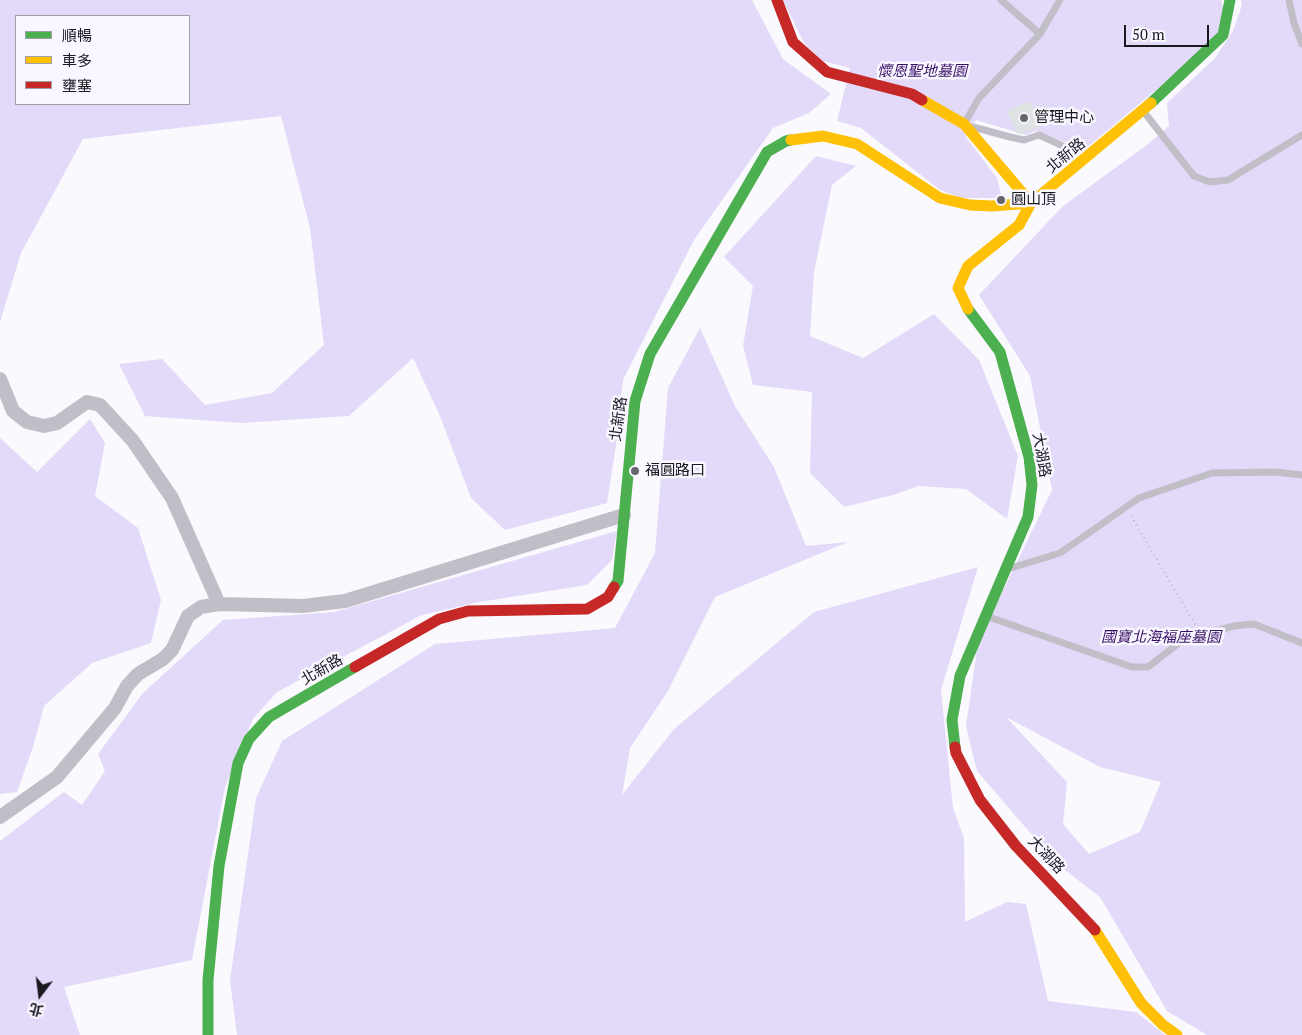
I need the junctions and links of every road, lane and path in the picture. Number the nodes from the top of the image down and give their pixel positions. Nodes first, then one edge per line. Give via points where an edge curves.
1 (776, 0) edge
2 (1001, 0) edge
3 (1060, 0) edge
4 (1230, 0) edge
5 (1289, 0) edge
6 (1040, 34) junction
7 (1302, 44) edge
8 (1143, 110) junction
9 (964, 124) junction
10 (1302, 136) edge
11 (1072, 150) dead end
12 (1031, 203) junction
13 (0, 379) edge
14 (1302, 476) edge
15 (1126, 507) junction
16 (624, 515) junction
17 (1006, 570) junction
18 (219, 604) junction
19 (986, 615) junction
20 (1201, 635) junction
21 (1302, 643) edge
22 (0, 817) edge
23 (208, 1035) edge
24 (1177, 1035) edge

1 - 9 main road via 793,42 827,72 912,94
2 - 6 lane
3 - 6 lane
4 - 8 main road, 北新路 via 1223,35
5 - 7 lane
6 - 9 lane via 979,98
8 - 10 lane via 1194,176 1210,182 1228,180
8 - 12 main road, 北新路
9 - 11 lane via 1017,139 1039,135
9 - 12 main road
12 - 16 main road, 北新路 via 970,205 940,198 858,144 823,136 786,141 767,152 650,354 635,401
12 - 17 main road, 大湖路 via 1019,226 968,266 958,288 966,307 1000,352 1029,457 1032,485 1028,517
13 - 18 street via 13,411 27,422 44,426 56,423 86,402 100,405 133,441 172,498
14 - 15 lane via 1275,472 1212,473 1139,498
15 - 17 lane via 1060,553
15 - 20 path
16 - 18 street via 345,601 303,606
16 - 23 main road, 北新路 via 618,581 608,597 587,609 468,611 439,619 269,717 249,739 238,763 219,866 208,980
17 - 19 main road, 大湖路
18 - 22 street via 201,607 188,616 172,650 163,660 132,680 115,708 57,778
19 - 20 lane via 1132,667 1148,667 1184,639
19 - 24 main road, 大湖路 via 960,676 952,720 956,753 980,800 1016,846 1094,928 1141,1003
20 - 21 lane via 1254,624

